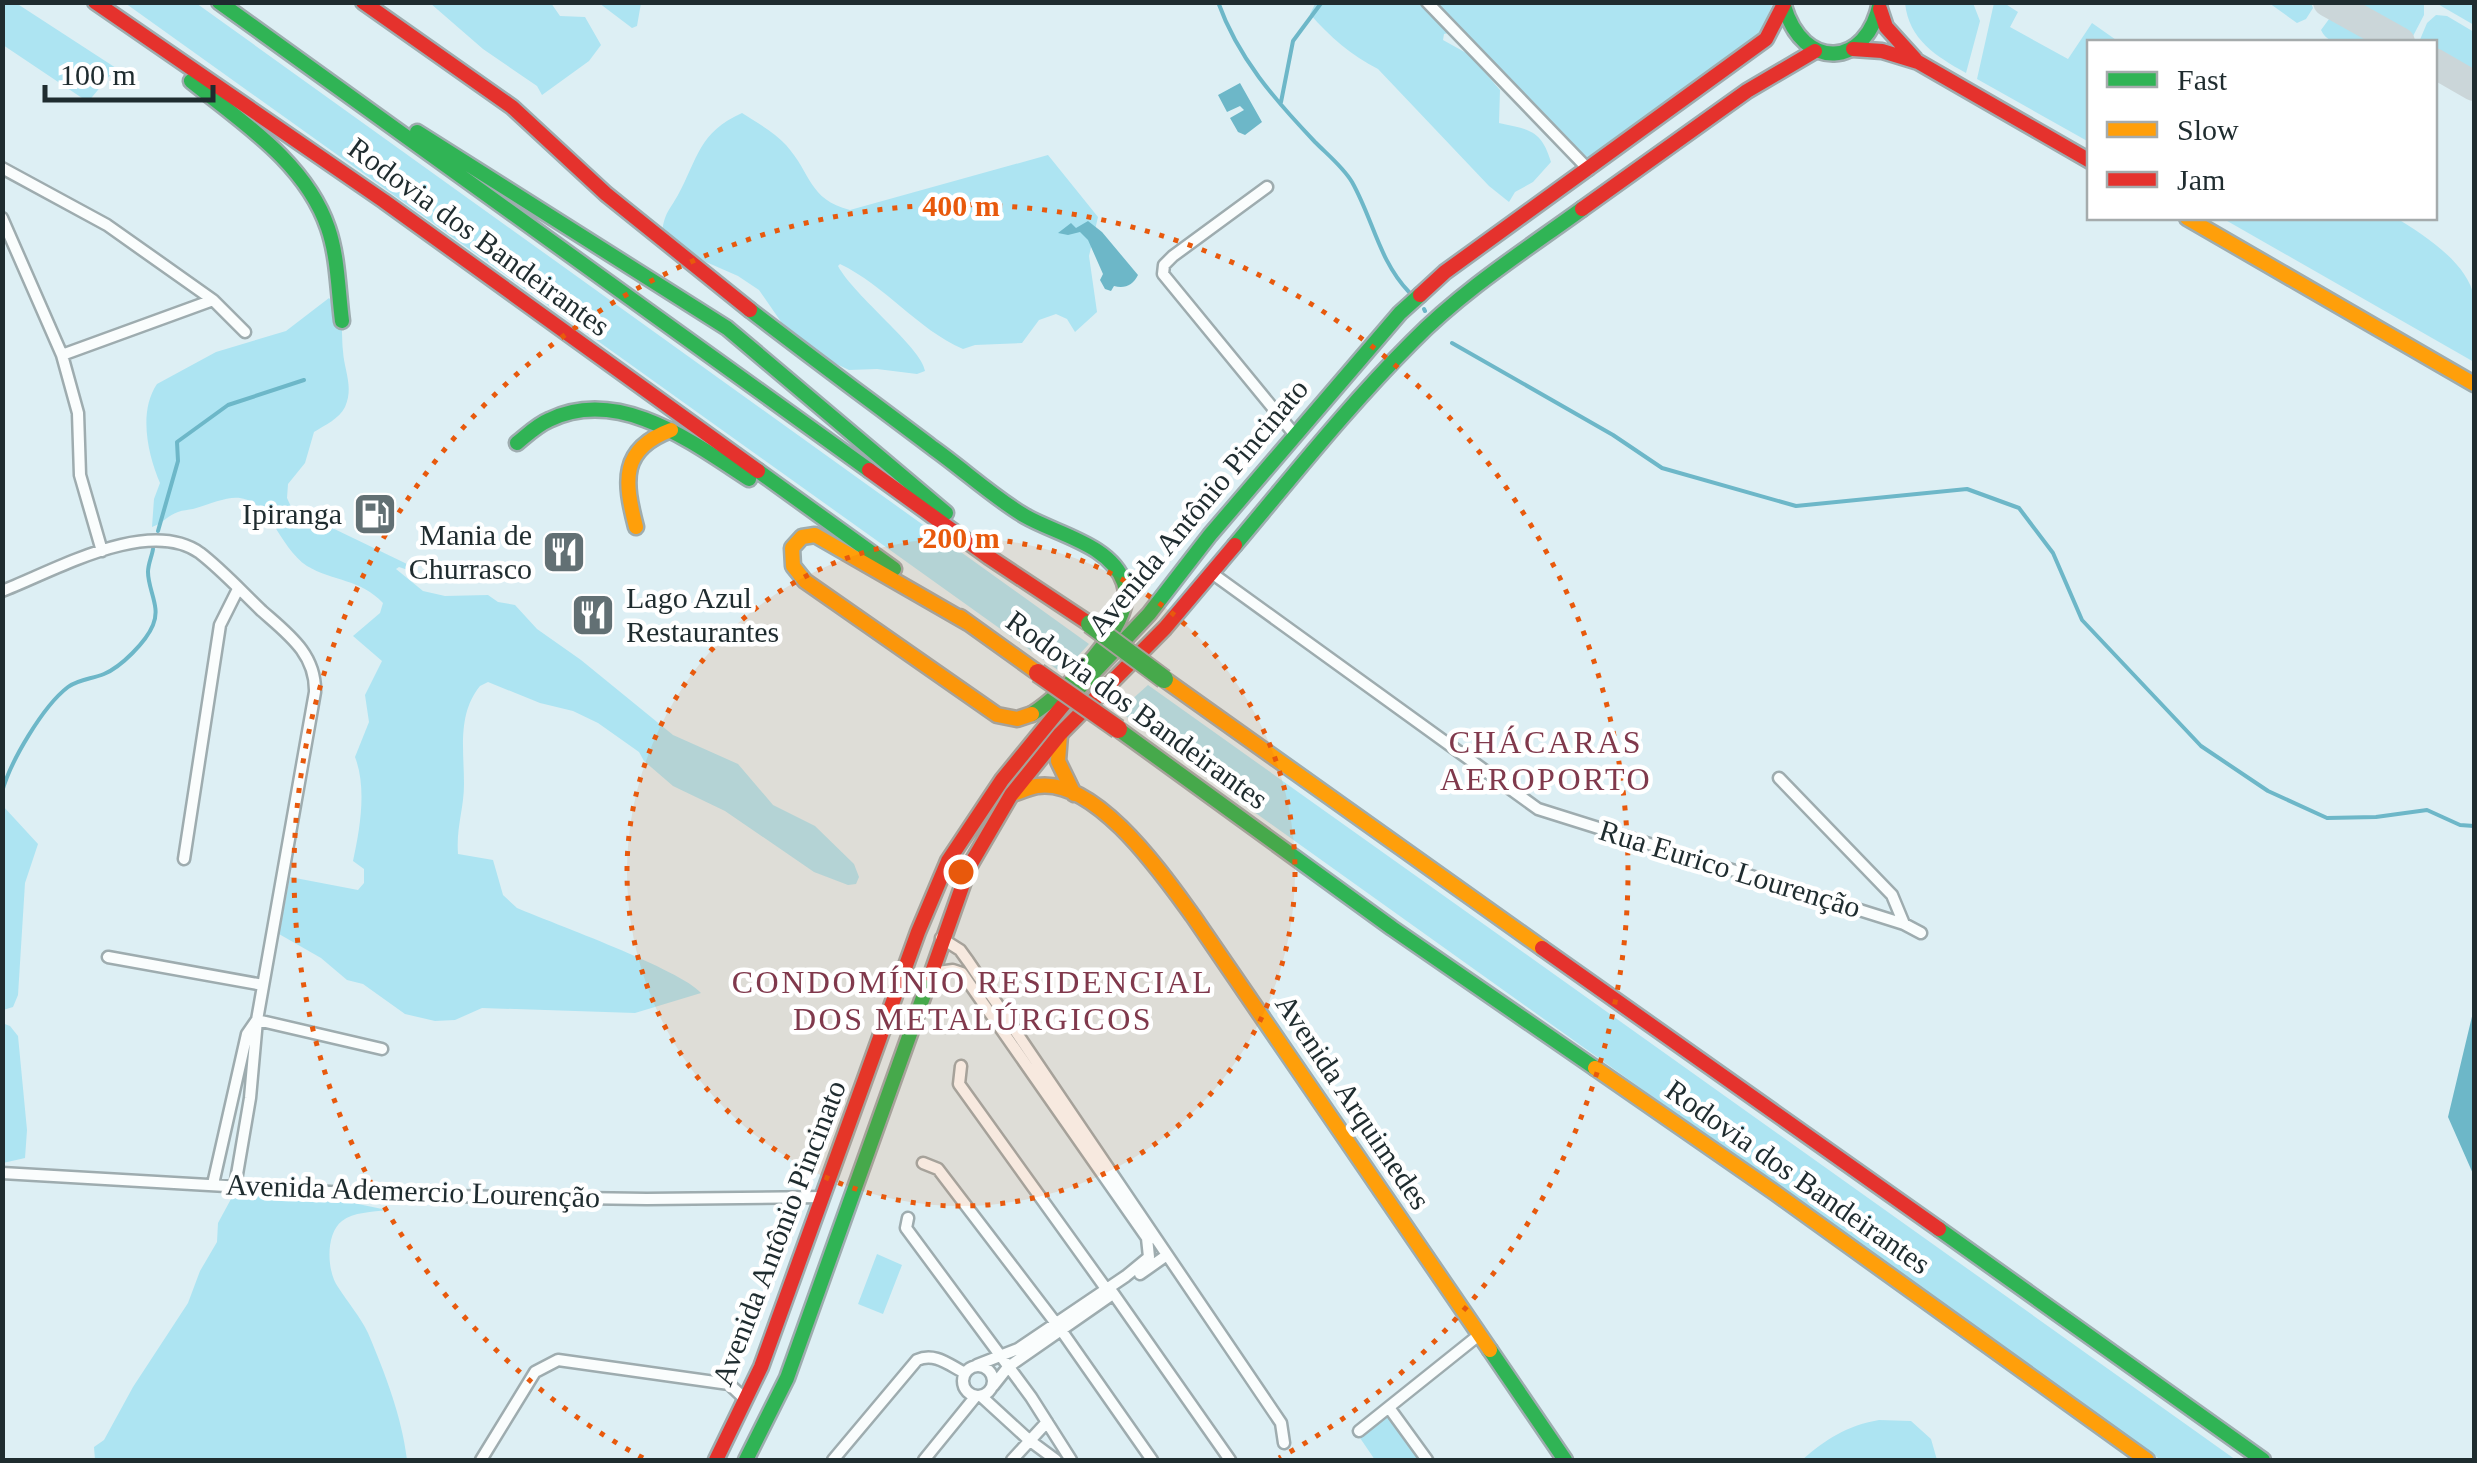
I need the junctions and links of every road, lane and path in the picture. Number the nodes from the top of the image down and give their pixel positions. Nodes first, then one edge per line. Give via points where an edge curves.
1 (219, 2) edge
2 (363, 2) edge
3 (1427, 2) edge
4 (1784, 3) edge
5 (1880, 6) edge
6 (103, 8) edge
7 (1853, 49) junction
8 (1815, 51) junction
9 (1918, 62) junction
10 (323, 77) junction
11 (2087, 160) edge
12 (2, 168) edge
13 (1588, 170) junction
14 (1624, 179) junction
15 (1267, 187) dead end
16 (2, 218) edge
17 (2190, 220) edge
18 (213, 300) junction
19 (342, 321) dead end
20 (1385, 331) junction
21 (245, 332) dead end
22 (62, 355) junction
23 (2474, 384) edge
24 (1350, 408) junction
25 (671, 430) junction
26 (1295, 435) junction
27 (1327, 435) junction
28 (517, 444) dead end
29 (796, 498) junction
30 (636, 527) dead end
31 (102, 551) junction
32 (989, 557) junction
33 (1212, 574) junction
34 (238, 589) junction
35 (2, 591) edge
36 (968, 623) junction
37 (1060, 734) junction
38 (1779, 778) dead end
39 (1074, 794) junction
40 (1011, 795) junction
41 (184, 859) dead end
42 (1904, 924) junction
43 (1921, 933) dead end
44 (942, 938) junction
45 (108, 957) dead end
46 (908, 960) junction
47 (929, 973) junction
48 (263, 985) junction
49 (256, 1020) junction
50 (382, 1050) dead end
51 (961, 1066) dead end
52 (923, 1163) dead end
53 (2, 1173) edge
54 (213, 1184) junction
55 (235, 1186) junction
56 (823, 1197) junction
57 (908, 1218) dead end
58 (1167, 1255) junction
59 (1110, 1291) junction
60 (785, 1303) junction
61 (1057, 1328) junction
62 (1479, 1336) junction
63 (800, 1338) junction
64 (997, 1355) junction
65 (977, 1365) junction
66 (1008, 1367) junction
67 (964, 1373) junction
68 (992, 1386) junction
69 (979, 1396) junction
70 (746, 1400) junction
71 (1390, 1408) junction
72 (1047, 1422) junction
73 (766, 1426) junction
74 (1360, 1431) dead end
75 (1029, 1440) junction
76 (1284, 1443) dead end
77 (480, 1460) edge
78 (716, 1460) edge
79 (746, 1460) edge
80 (833, 1460) edge
81 (924, 1460) edge
82 (1012, 1460) edge
83 (1056, 1460) edge
84 (1071, 1460) edge
85 (1152, 1460) edge
86 (1230, 1460) edge
87 (1427, 1460) edge
88 (1564, 1460) edge
89 (2147, 1460) edge
90 (2263, 1460) edge

1 - 10 main road, Rodovia dos Bandeirantes
2 - 36 main road via 507,103 606,195 758,316 1017,511 1100,555 1124,582 1124,607 1106,640 1046,706 1017,720 997,715 806,582 793,566 792,548 802,537 815,536
3 - 13 street
4 - 8 main road, Avenida Antônio Pincinato via 1792,32
4 - 13 main road, Avenida Antônio Pincinato via 1766,39
5 - 7 main road via 1872,32
5 - 9 main road via 1886,27
6 - 19 main road via 270,146 305,184 327,225
6 - 29 main road, Rodovia dos Bandeirantes
7 - 8 main road, Avenida Antônio Pincinato
7 - 9 main road, Avenida Antônio Pincinato
8 - 14 main road, Avenida Antônio Pincinato
9 - 11 main road
10 - 32 main road, Rodovia dos Bandeirantes
10 - 32 main road via 726,328 869,445
12 - 18 street via 107,225
13 - 14 main road via 1602,179
13 - 20 main road, Avenida Antônio Pincinato via 1446,272
14 - 24 main road, Avenida Antônio Pincinato via 1472,288
15 - 26 street via 1173,256 1163,274
16 - 22 street
17 - 23 main road
18 - 21 street
18 - 22 street
20 - 24 main road via 1395,337 1395,347
20 - 26 main road, Avenida Antônio Pincinato
22 - 31 street via 78,412 80,475
24 - 27 main road, Avenida Antônio Pincinato
25 - 28 main road via 630,413 576,410 536,424
25 - 29 main road via 754,482
25 - 30 main road via 634,454 628,491
26 - 27 main road
26 - 46 main road, Avenida Antônio Pincinato via 1002,780 948,861
27 - 33 main road, Avenida Antônio Pincinato
29 - 36 main road, Rodovia dos Bandeirantes
31 - 34 street via 138,541 176,543 200,553
31 - 35 street
32 - 90 main road, Rodovia dos Bandeirantes, bridge
33 - 37 main road, Avenida Antônio Pincinato
33 - 42 street, Rua Eurico Lourenção via 1538,809
34 - 41 street via 220,625
34 - 48 street via 303,650 315,684
36 - 89 main road, Rodovia dos Bandeirantes, bridge
37 - 39 main road via 1058,761
37 - 40 main road, Avenida Antônio Pincinato
38 - 42 street, Rua Eurico Lourenção via 1892,895
39 - 40 main road, Avenida Arquimedes via 1032,784
39 - 62 main road, Avenida Arquimedes via 1136,840 1168,882
40 - 44 main road, Avenida Antônio Pincinato via 969,866
42 - 43 street, Rua Eurico Lourenção
44 - 46 main road
44 - 47 main road, Avenida Antônio Pincinato
44 - 58 street via 960,950
45 - 48 street
46 - 56 main road, Avenida Antônio Pincinato
47 - 59 street via 962,973 1147,1238 1149,1257
47 - 63 main road, Avenida Antônio Pincinato
48 - 49 street
49 - 50 street
49 - 54 street via 247,1034
49 - 55 street
51 - 59 street via 959,1084
52 - 61 street via 938,1169
53 - 54 street, Avenida Ademercio Lourenção
54 - 55 street, Avenida Ademercio Lourenção
55 - 56 street, Avenida Ademercio Lourenção via 380,1195
56 - 60 main road, Avenida Antônio Pincinato
57 - 64 street via 906,1228
58 - 59 street
58 - 76 street via 1281,1423
59 - 61 street
59 - 86 street
60 - 63 main road via 784,1323
60 - 70 main road, Avenida Antônio Pincinato
61 - 64 street
61 - 66 street
61 - 85 street
62 - 71 street
62 - 88 main road, Avenida Arquimedes
63 - 73 main road, Avenida Antônio Pincinato
64 - 65 street
64 - 66 street
65 - 67 street
65 - 68 street via 990,1372
66 - 68 street
66 - 72 street
67 - 69 street via 964,1388
67 - 80 street via 936,1358 917,1360
68 - 69 street
69 - 75 street
69 - 81 street
70 - 73 main road
70 - 77 street via 728,1384 558,1360 535,1372
70 - 78 main road, Avenida Antônio Pincinato
71 - 74 street
71 - 87 street
72 - 75 street
72 - 84 street
73 - 79 main road, Avenida Antônio Pincinato
75 - 82 street
75 - 83 street

